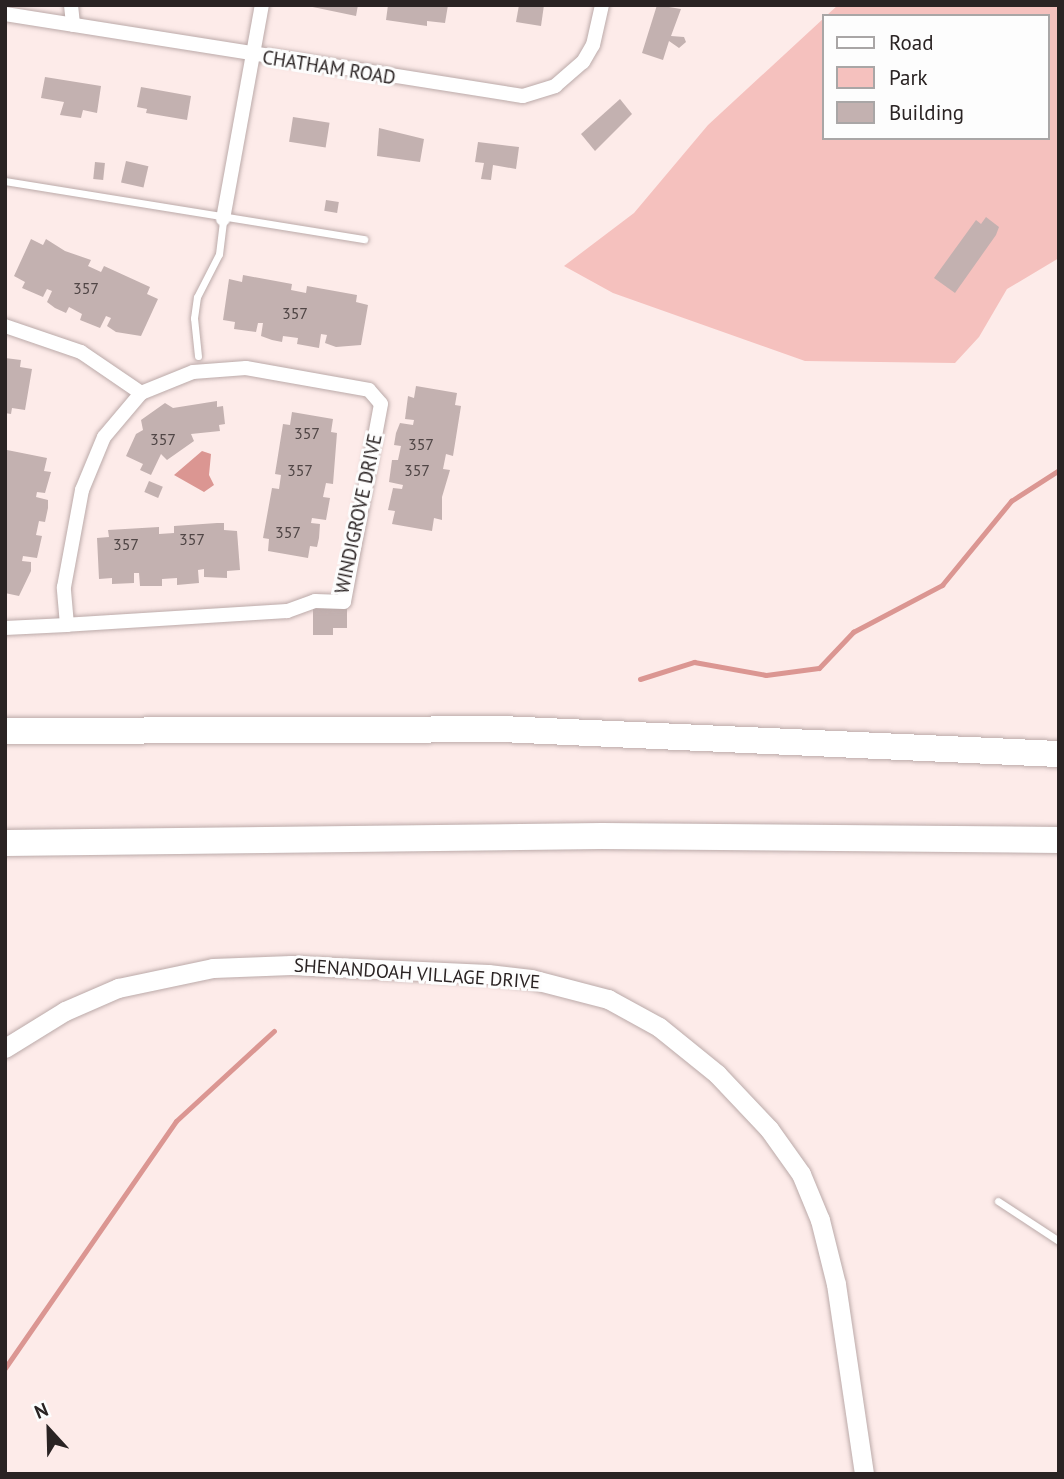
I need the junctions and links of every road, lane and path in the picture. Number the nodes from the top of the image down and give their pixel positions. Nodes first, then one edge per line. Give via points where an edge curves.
1 (71, 5) edge
2 (262, 5) edge
3 (603, 5) edge
4 (5, 14) edge
5 (73, 25) junction
6 (252, 56) junction
7 (5, 181) edge
8 (223, 219) junction
9 (364, 239) dead end
10 (5, 326) edge
11 (198, 356) dead end
12 (141, 393) junction
13 (67, 625) junction
14 (5, 628) edge
15 (5, 731) edge
16 (1059, 754) edge
17 (1059, 840) edge
18 (5, 843) edge
19 (5, 1048) edge
20 (998, 1201) dead end
21 (1059, 1241) edge
22 (864, 1474) edge

1 - 5 street
2 - 6 street
3 - 6 street, CHATHAM ROAD via 593,45 583,62 555,86 523,96
4 - 5 street, CHATHAM ROAD
5 - 6 street, CHATHAM ROAD
6 - 8 street
7 - 8 lane
8 - 9 lane
8 - 11 lane via 219,254 197,298
10 - 12 street via 81,352
12 - 13 street, WINDIGROVE DRIVE via 104,437 82,490 64,587
12 - 13 street, WINDIGROVE DRIVE via 193,372 246,368 369,390 381,404 344,602 315,601 286,611
13 - 14 street, WINDIGROVE DRIVE
15 - 16 highway via 501,729
17 - 18 highway via 669,835
19 - 22 street, SHENANDOAH VILLAGE DRIVE via 65,1011 118,988 213,968 292,965 488,974 531,979 608,999 659,1027 707,1065 769,1129 801,1174 820,1220 833,1272
20 - 21 lane

